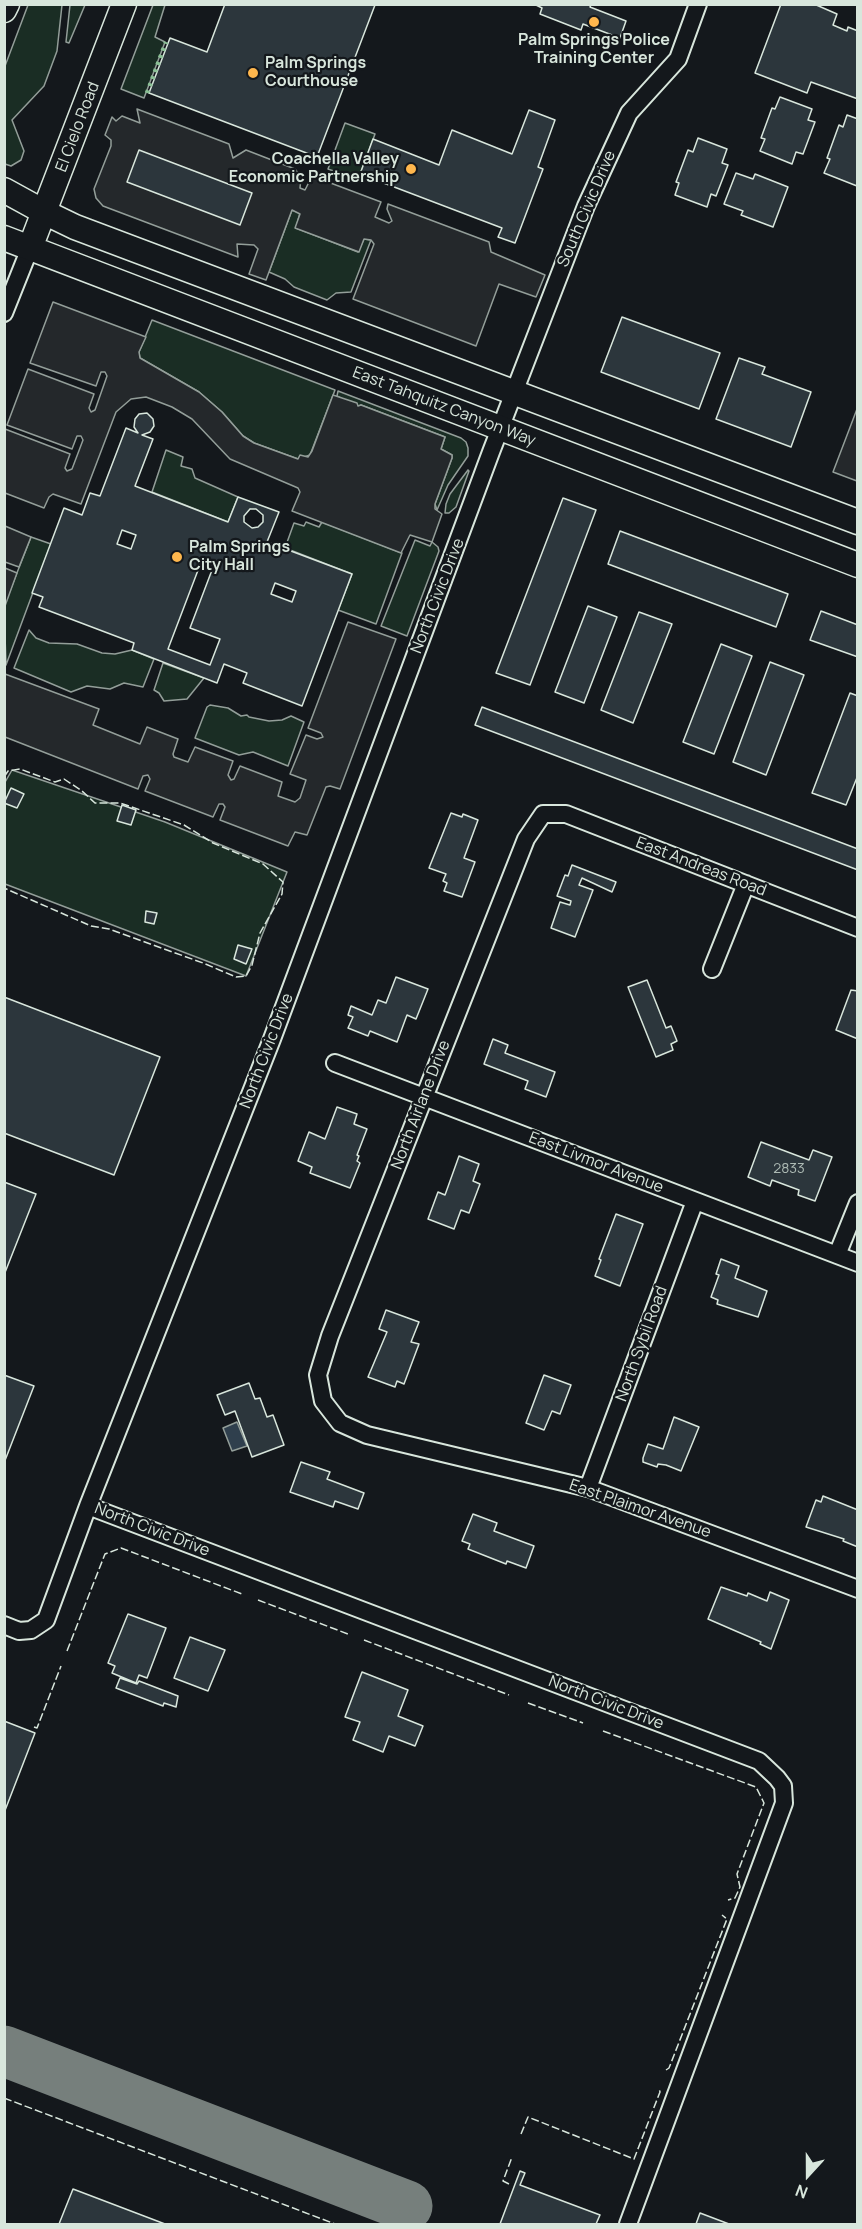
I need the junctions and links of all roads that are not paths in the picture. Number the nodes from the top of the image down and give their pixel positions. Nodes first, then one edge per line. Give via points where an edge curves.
1 (7, 4) edge
2 (124, 4) edge
3 (698, 4) edge
4 (4, 10) edge
5 (4, 190) edge
6 (44, 212) junction
7 (4, 238) edge
8 (30, 248) junction
9 (4, 313) edge
10 (514, 392) junction
11 (500, 428) junction
12 (858, 522) edge
13 (858, 565) edge
14 (543, 814) joint
15 (746, 885) junction
16 (858, 928) edge
17 (712, 969) dead end
18 (335, 1063) dead end
19 (424, 1097) junction
20 (695, 1201) junction
21 (858, 1203) edge
22 (837, 1255) junction
23 (858, 1263) edge
24 (323, 1401) joint
25 (588, 1488) junction
26 (88, 1506) junction
27 (858, 1589) edge
28 (4, 1625) edge
29 (628, 2224) edge

1 - 4 main road
2 - 6 main road, El Cielo Road
3 - 10 street, South Civic Drive via 678,59 626,119 586,206
5 - 6 main road
6 - 8 main road, El Cielo Road
6 - 10 main road via 85,231
7 - 8 main road, East Tahquitz Canyon Way
8 - 9 street
8 - 11 main road, East Tahquitz Canyon Way
10 - 11 street, South Civic Drive
10 - 12 main road
11 - 13 main road, East Tahquitz Canyon Way
11 - 26 street, North Civic Drive via 272,1039
14 - 15 street, East Andreas Road via 566,814
14 - 19 street, North Airlane Drive via 526,839
15 - 16 street, East Andreas Road
15 - 17 street
18 - 19 street, East Livmor Avenue
19 - 20 street, East Livmor Avenue
19 - 24 street, North Airlane Drive via 330,1336 318,1375
20 - 22 street, East Livmor Avenue
20 - 25 street, North Sybil Road
21 - 22 street
22 - 23 street, East Livmor Avenue
24 - 25 street, East Plaimor Avenue via 340,1423 367,1435
25 - 27 street, East Plaimor Avenue
26 - 28 street via 46,1620 31,1630 19,1631
26 - 29 street, North Civic Drive via 759,1761 777,1778 783,1786 784,1803

